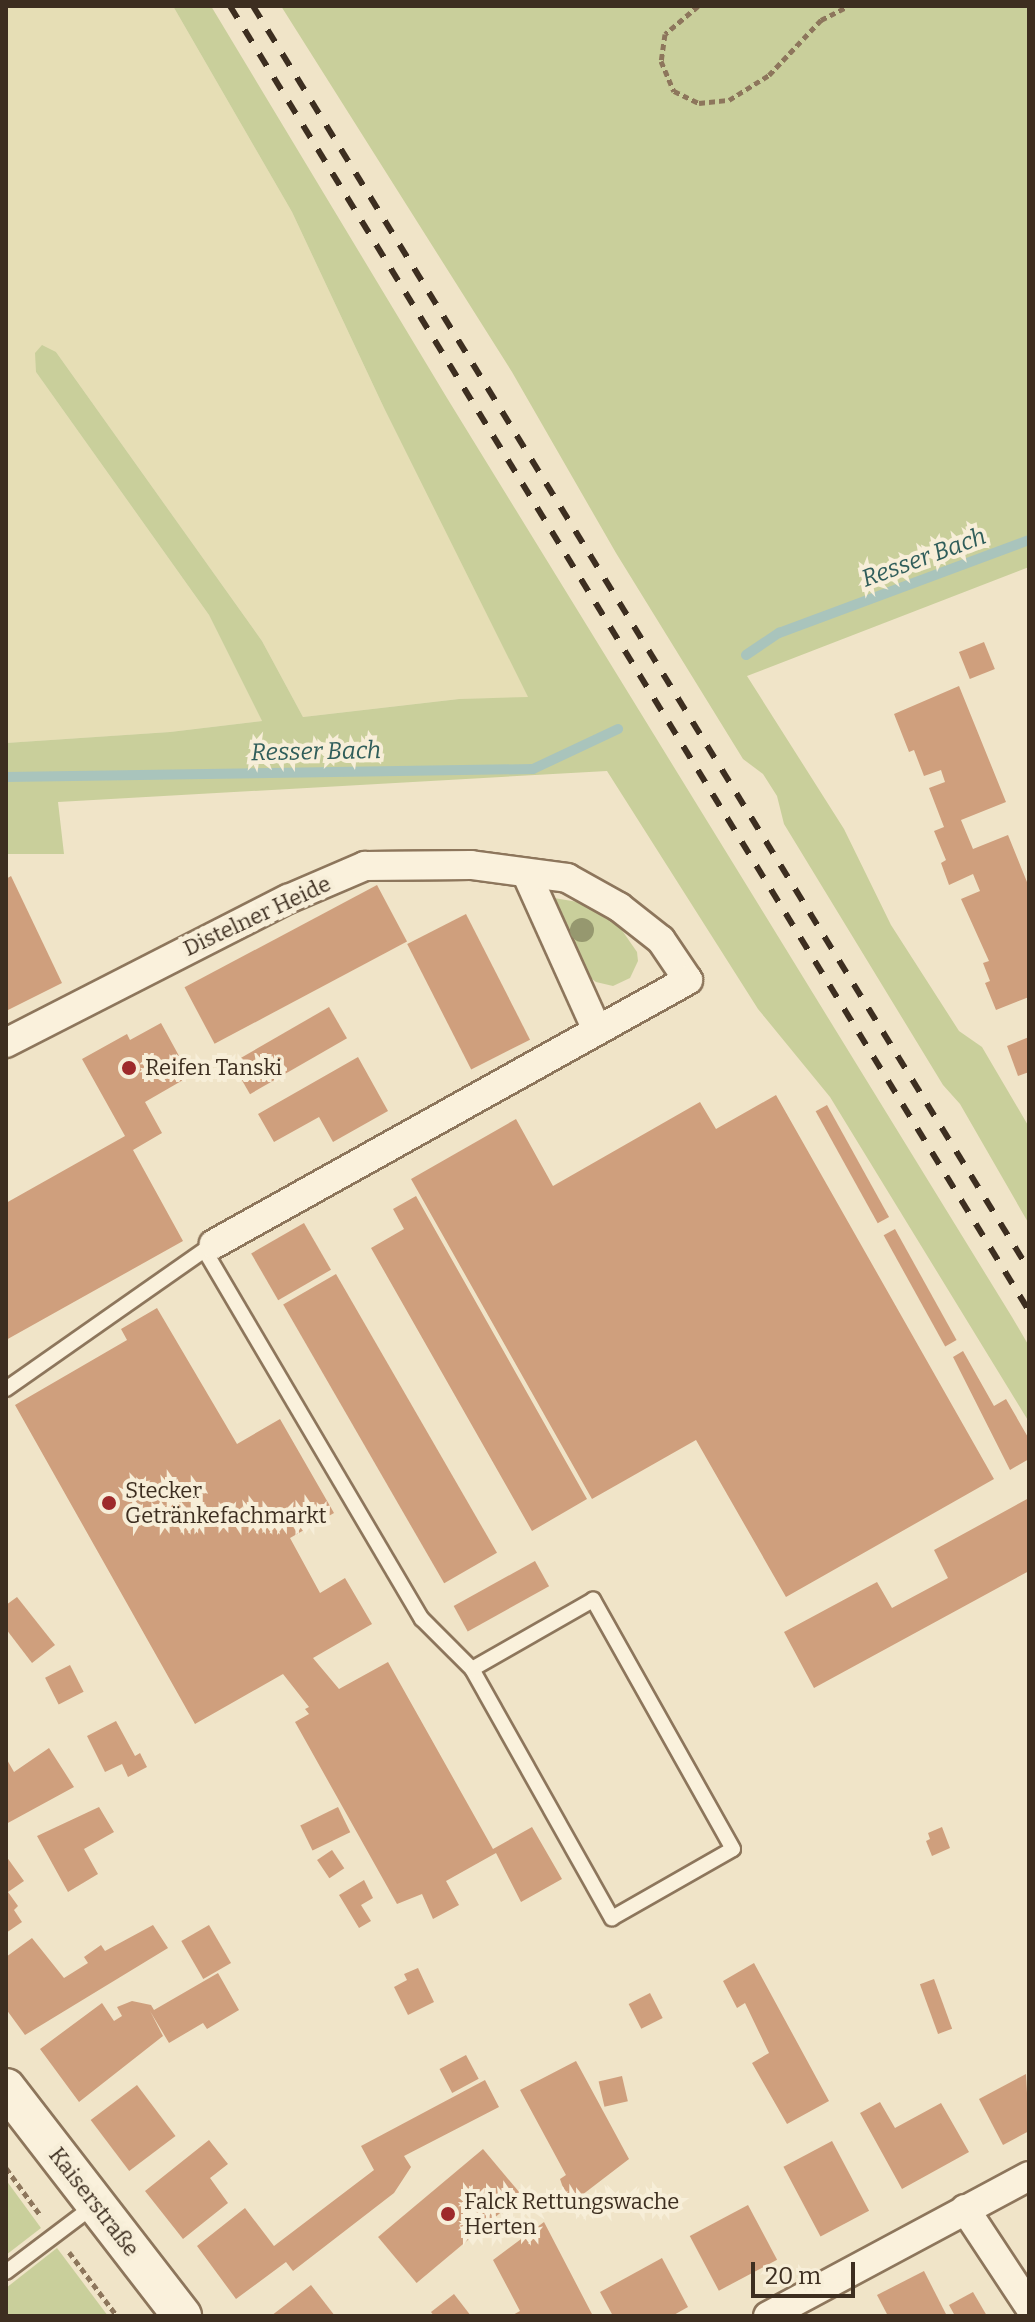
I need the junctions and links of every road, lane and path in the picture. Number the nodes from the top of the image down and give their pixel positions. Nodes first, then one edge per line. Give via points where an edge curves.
1 (698, 6) edge
2 (848, 6) edge
3 (527, 875) junction
4 (596, 1028) junction
5 (6, 1043) edge
6 (210, 1247) junction
7 (6, 1389) edge
8 (472, 1669) junction
9 (6, 2088) edge
10 (1029, 2176) edge
11 (95, 2205) junction
12 (965, 2209) junction
13 (6, 2272) edge
14 (1029, 2306) edge
15 (182, 2316) edge
16 (768, 2316) edge

1 - 2 path via 665,34 661,61 674,91 699,103 729,100 769,75 821,20
3 - 4 street
3 - 4 street, Distelner Heide via 567,878 619,907 661,940 688,980
3 - 5 street, Distelner Heide via 471,865 365,866 288,899
4 - 6 street, Distelner Heide
6 - 7 lane
6 - 8 lane via 422,1619
8 - 8 lane via 612,1918 733,1849 593,1600
9 - 11 main road, Kaiserstraße
10 - 12 street
11 - 13 lane
11 - 15 main road, Kaiserstraße
12 - 14 street
12 - 16 street

